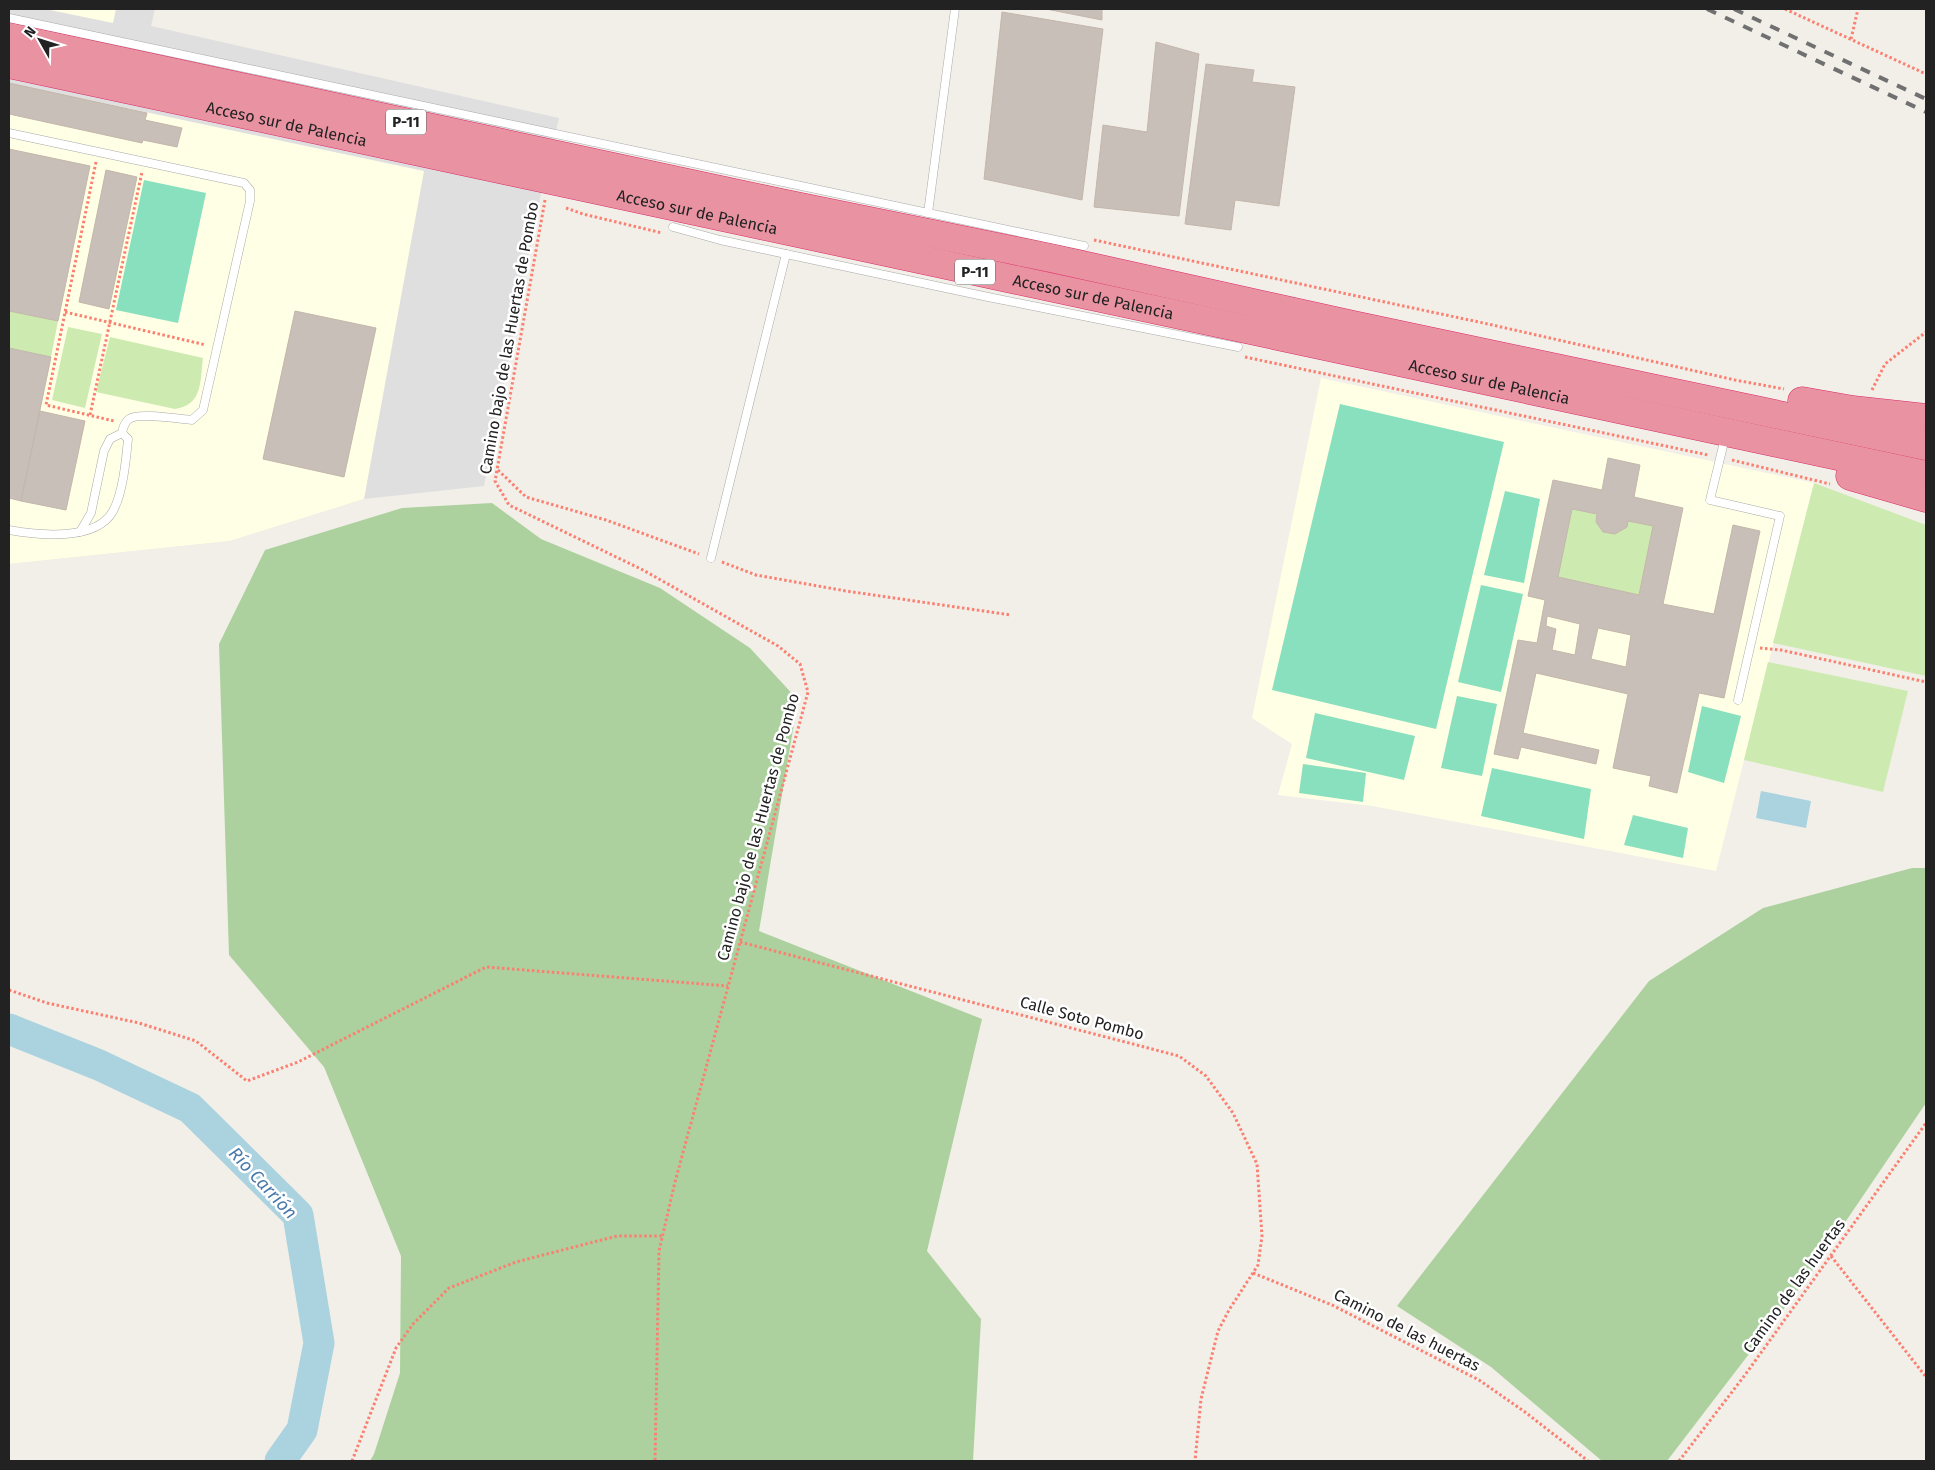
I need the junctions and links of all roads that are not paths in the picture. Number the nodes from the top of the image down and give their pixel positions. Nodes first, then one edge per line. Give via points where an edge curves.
1 (955, 9) edge
2 (9, 18) edge
3 (17, 53) edge
4 (9, 133) edge
5 (482, 167) junction
6 (928, 213) junction
7 (673, 227) joint
8 (1084, 246) joint
9 (786, 254) junction
10 (1353, 324) junction
11 (1238, 347) joint
12 (1426, 368) junction
13 (1457, 374) junction
14 (1926, 418) edge
15 (122, 433) junction
16 (1723, 446) junction
17 (1926, 446) edge
18 (1926, 475) edge
19 (1926, 498) edge
20 (9, 530) edge
21 (80, 532) junction
22 (711, 558) road end
23 (1738, 700) dead end

1 - 6 lane
2 - 6 lane
3 - 5 highway, Acceso sur de Palencia / P-11
3 - 10 highway, Acceso sur de Palencia / P-11 via 786,204
4 - 15 lane via 244,184 250,190 204,410 192,420 130,418
5 - 7 highway via 568,201
5 - 12 highway, Acceso sur de Palencia / P-11
6 - 8 lane
7 - 9 lane
8 - 10 highway via 1256,291
9 - 11 lane
9 - 22 lane
10 - 14 highway via 1449,330 1764,394 1852,410
10 - 17 highway, Acceso sur de Palencia / P-11
11 - 12 highway via 1354,367
12 - 13 highway, Acceso sur de Palencia / P-11
13 - 16 highway via 1537,406
13 - 18 highway, Acceso sur de Palencia / P-11
15 - 21 lane via 110,439 104,451 91,513
15 - 21 lane via 128,439 113,512 100,524
16 - 19 highway
16 - 23 lane via 1710,500 1780,516
20 - 21 lane via 36,535

